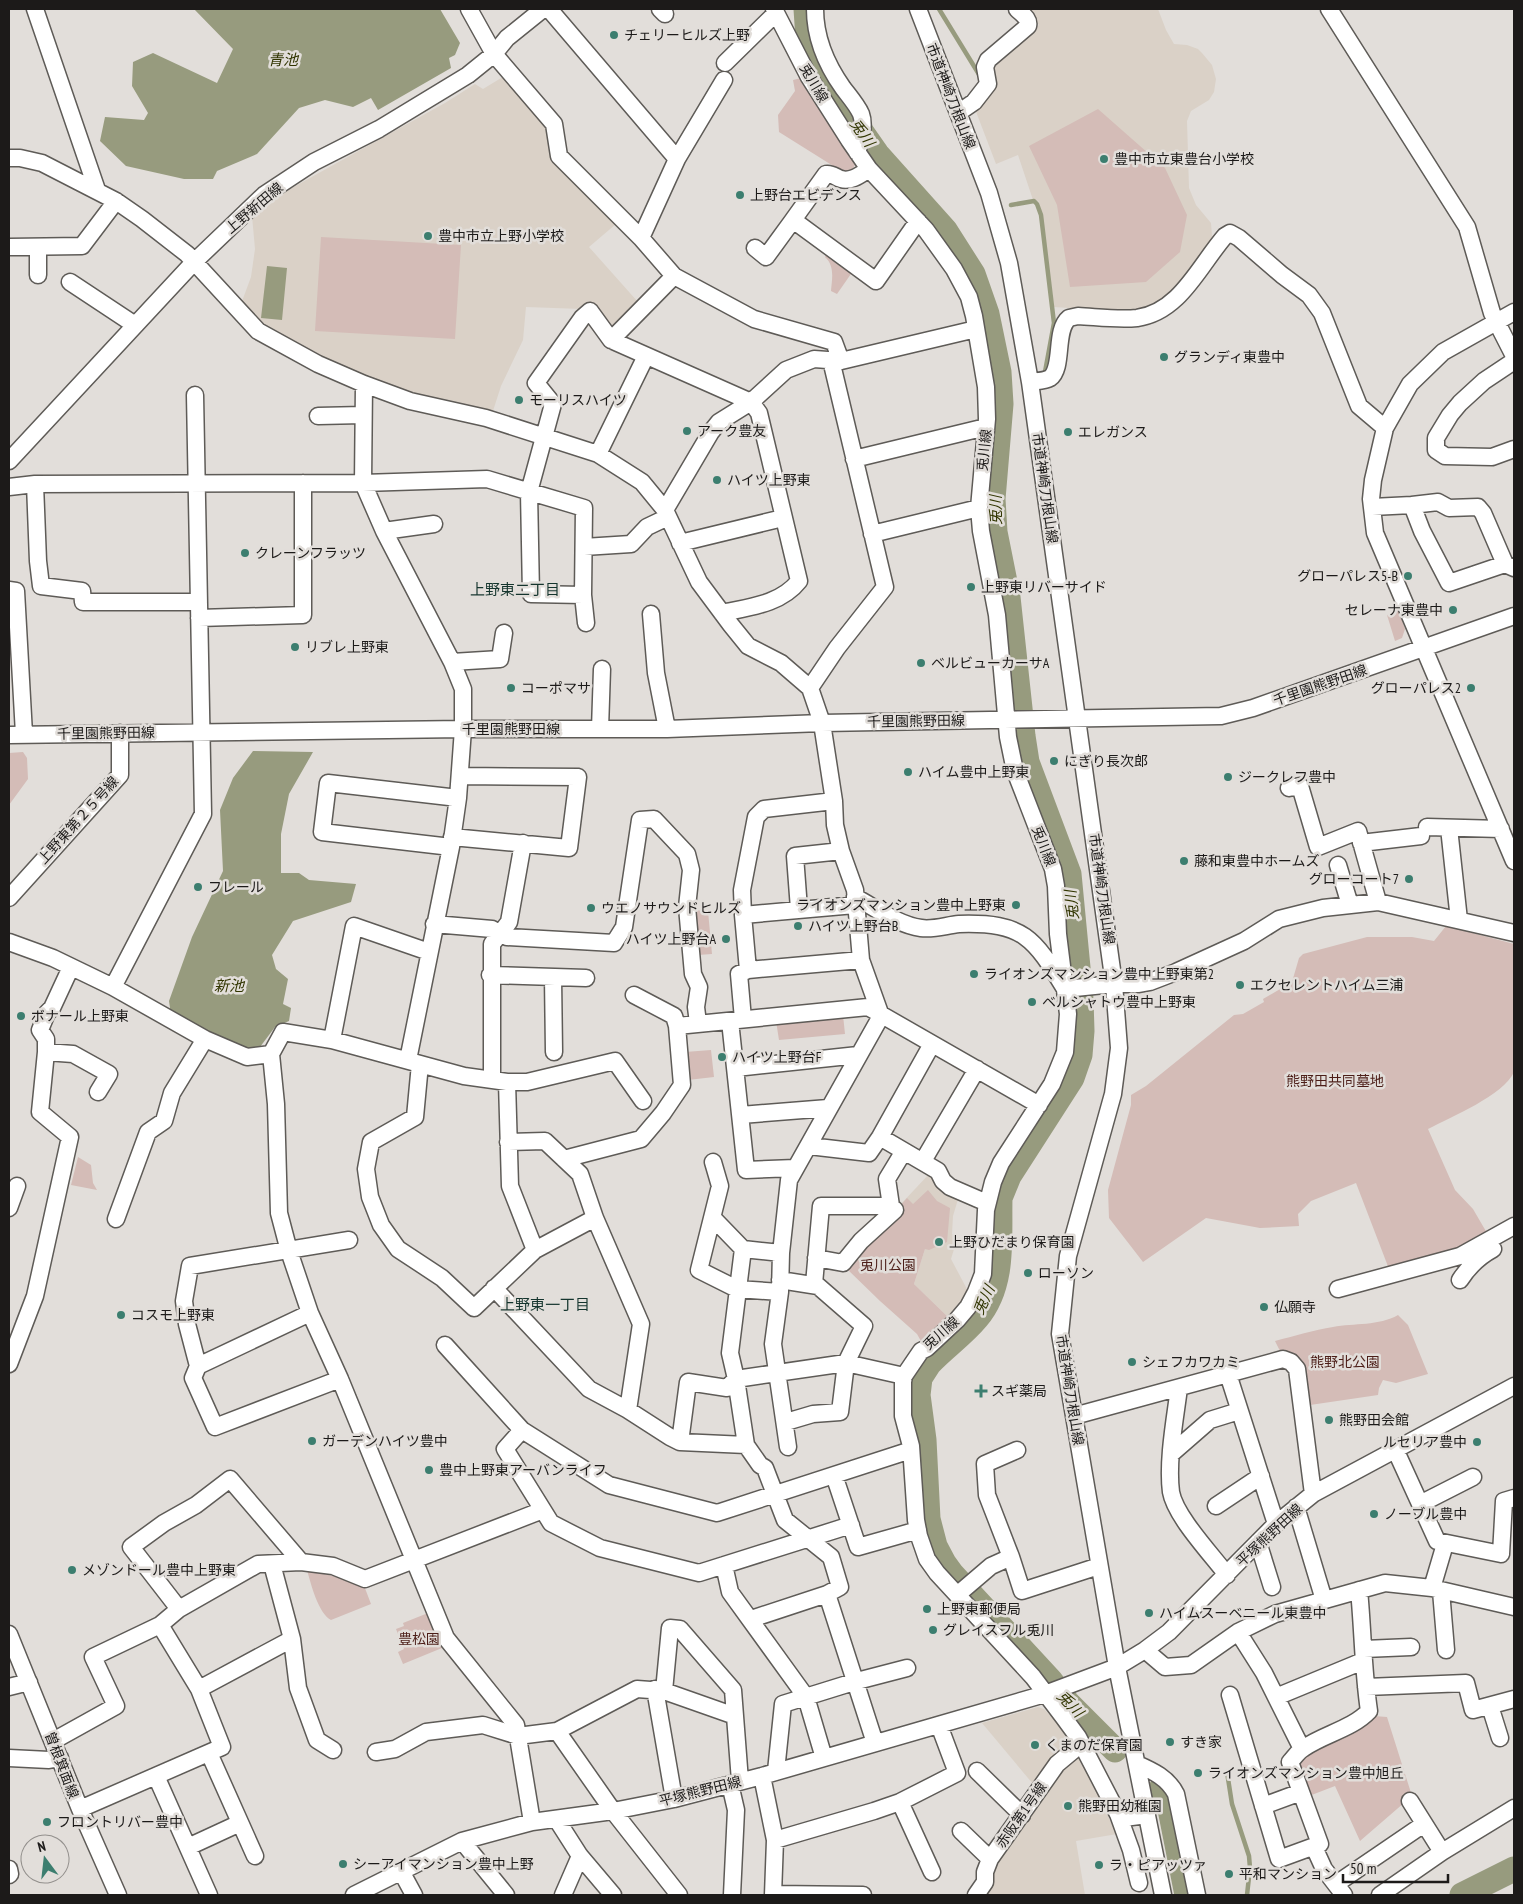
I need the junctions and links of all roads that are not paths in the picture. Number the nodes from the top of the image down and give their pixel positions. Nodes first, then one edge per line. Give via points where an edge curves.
1 (35, 9) edge
2 (469, 9) edge
3 (543, 9) edge
4 (549, 9) edge
5 (815, 9) edge
6 (918, 9) edge
7 (1017, 9) edge
8 (1329, 9) edge
9 (775, 11) edge
10 (494, 54) junction
11 (725, 63) dead end
12 (724, 80) dead end
13 (958, 113) junction
14 (859, 145) junction
15 (9, 158) edge
16 (677, 159) junction
17 (869, 169) junction
18 (97, 190) junction
19 (116, 201) junction
20 (793, 220) junction
21 (918, 221) junction
22 (640, 238) junction
23 (9, 247) edge
24 (38, 247) junction
25 (755, 248) dead end
26 (194, 262) junction
27 (38, 275) dead end
28 (674, 276) junction
29 (70, 282) dead end
30 (1514, 312) edge
31 (1496, 321) junction
32 (136, 325) junction
33 (976, 328) junction
34 (812, 335) junction
35 (611, 340) junction
36 (646, 356) junction
37 (1514, 356) edge
38 (814, 359) junction
39 (836, 361) junction
40 (1514, 361) edge
41 (1030, 382) junction
42 (364, 384) junction
43 (196, 394) dead end
44 (751, 402) junction
45 (318, 416) dead end
46 (364, 416) junction
47 (986, 427) junction
48 (1385, 428) junction
49 (545, 436) junction
50 (1514, 449) edge
51 (598, 454) junction
52 (854, 459) junction
53 (9, 462) edge
54 (197, 483) junction
55 (303, 483) junction
56 (363, 483) junction
57 (35, 484) junction
58 (9, 487) edge
59 (528, 492) junction
60 (1412, 505) junction
61 (1372, 507) junction
62 (979, 508) junction
63 (666, 514) junction
64 (783, 518) junction
65 (434, 524) dead end
66 (384, 531) junction
67 (872, 534) junction
68 (680, 543) junction
69 (584, 547) junction
70 (1510, 566) edge
71 (9, 590) edge
72 (583, 595) junction
73 (199, 610) junction
74 (722, 613) junction
75 (651, 614) dead end
76 (1514, 616) edge
77 (586, 623) dead end
78 (504, 633) dead end
79 (1425, 648) junction
80 (452, 662) junction
81 (602, 669) dead end
82 (810, 688) junction
83 (1016, 719) junction
84 (1078, 719) junction
85 (822, 723) junction
86 (463, 729) junction
87 (600, 729) junction
88 (667, 729) junction
89 (202, 731) junction
90 (120, 732) junction
91 (17, 735) edge
92 (461, 776) junction
93 (1289, 788) dead end
94 (458, 798) junction
95 (834, 801) junction
96 (1449, 828) junction
97 (1501, 829) junction
98 (451, 842) junction
99 (523, 843) junction
100 (1361, 843) junction
101 (840, 851) junction
102 (1514, 861) edge
103 (1338, 865) dead end
104 (9, 898) edge
105 (855, 901) junction
106 (1378, 902) junction
107 (1350, 905) junction
108 (799, 909) junction
109 (743, 915) junction
110 (1459, 920) junction
111 (434, 924) junction
112 (1514, 932) edge
113 (500, 934) junction
114 (9, 942) edge
115 (429, 952) junction
116 (861, 960) junction
117 (71, 967) junction
118 (748, 970) junction
119 (490, 975) junction
120 (553, 977) junction
121 (586, 978) dead end
122 (1114, 984) junction
123 (113, 987) junction
124 (1075, 988) junction
125 (634, 995) dead end
126 (881, 1016) junction
127 (736, 1020) junction
128 (698, 1023) junction
129 (677, 1026) junction
130 (205, 1039) junction
131 (332, 1040) junction
132 (932, 1044) junction
133 (46, 1052) junction
134 (554, 1052) dead end
135 (271, 1054) junction
136 (858, 1055) junction
137 (414, 1062) junction
138 (736, 1068) junction
139 (977, 1069) junction
140 (500, 1081) junction
141 (98, 1092) dead end
142 (643, 1102) dead end
143 (1039, 1105) junction
144 (828, 1108) junction
145 (741, 1115) junction
146 (880, 1137) junction
147 (508, 1142) junction
148 (809, 1146) junction
149 (904, 1151) junction
150 (564, 1159) junction
151 (923, 1161) junction
152 (713, 1162) dead end
153 (795, 1168) junction
154 (17, 1186) dead end
155 (987, 1203) junction
156 (891, 1206) junction
157 (9, 1208) edge
158 (595, 1218) junction
159 (713, 1218) junction
160 (116, 1219) dead end
161 (1509, 1229) edge
162 (349, 1240) dead end
163 (742, 1248) junction
164 (535, 1250) junction
165 (289, 1251) junction
166 (781, 1253) junction
167 (816, 1258) junction
168 (1460, 1280) dead end
169 (814, 1284) junction
170 (780, 1286) junction
171 (494, 1288) junction
172 (737, 1289) junction
173 (1338, 1290) dead end
174 (310, 1313) junction
175 (445, 1345) dead end
176 (9, 1364) edge
177 (846, 1364) junction
178 (198, 1366) junction
179 (777, 1372) junction
180 (1228, 1374) junction
181 (904, 1376) junction
182 (340, 1379) junction
183 (736, 1379) junction
184 (1514, 1386) edge
185 (1179, 1388) junction
186 (628, 1410) junction
187 (1239, 1411) junction
188 (1074, 1416) junction
189 (786, 1422) junction
190 (522, 1430) junction
191 (680, 1442) junction
192 (746, 1445) junction
193 (788, 1447) dead end
194 (1395, 1449) junction
195 (911, 1450) junction
196 (1017, 1450) dead end
197 (1171, 1454) junction
198 (834, 1475) junction
199 (1261, 1476) junction
200 (1473, 1477) dead end
201 (775, 1493) junction
202 (1313, 1494) junction
203 (1514, 1498) edge
204 (1420, 1504) junction
205 (1216, 1506) dead end
206 (1296, 1507) junction
207 (543, 1510) junction
208 (1276, 1524) junction
209 (851, 1525) junction
210 (918, 1530) junction
211 (809, 1538) junction
212 (1258, 1542) junction
213 (1445, 1544) junction
214 (1012, 1557) junction
215 (413, 1560) junction
216 (301, 1562) junction
217 (272, 1564) junction
218 (724, 1566) junction
219 (1099, 1566) junction
220 (1227, 1575) junction
221 (1272, 1587) dead end
222 (963, 1590) junction
223 (1359, 1590) junction
224 (1437, 1590) junction
225 (827, 1594) junction
226 (1324, 1600) junction
227 (1514, 1607) edge
228 (179, 1609) junction
229 (751, 1619) junction
230 (160, 1625) junction
231 (1238, 1632) junction
232 (9, 1634) edge
233 (292, 1639) junction
234 (1411, 1647) dead end
235 (1145, 1650) junction
236 (1446, 1650) dead end
237 (1364, 1655) junction
238 (1117, 1667) junction
239 (907, 1668) dead end
240 (857, 1681) junction
241 (29, 1682) junction
242 (9, 1687) edge
243 (1366, 1687) junction
244 (199, 1689) junction
245 (659, 1690) junction
246 (1054, 1691) junction
247 (1230, 1695) dead end
248 (806, 1697) junction
249 (1276, 1697) junction
250 (1514, 1700) edge
251 (1490, 1706) junction
252 (735, 1716) junction
253 (939, 1725) junction
254 (557, 1731) junction
255 (518, 1736) junction
256 (1500, 1738) dead end
257 (53, 1741) junction
258 (875, 1743) junction
259 (1082, 1744) junction
260 (1302, 1749) junction
261 (333, 1750) dead end
262 (376, 1752) dead end
263 (209, 1753) junction
264 (9, 1758) edge
265 (60, 1758) junction
266 (824, 1758) junction
267 (1137, 1764) junction
268 (976, 1771) dead end
269 (769, 1773) junction
270 (156, 1776) junction
271 (734, 1782) junction
272 (1301, 1792) junction
273 (674, 1799) junction
274 (1410, 1801) dead end
275 (900, 1802) junction
276 (1263, 1806) junction
277 (1514, 1808) edge
278 (80, 1809) junction
279 (614, 1811) junction
280 (1022, 1814) junction
281 (1118, 1814) junction
282 (1147, 1814) junction
283 (557, 1820) junction
284 (532, 1822) junction
285 (240, 1823) junction
286 (1424, 1824) junction
287 (961, 1831) dead end
288 (775, 1840) junction
289 (462, 1841) junction
290 (188, 1847) junction
291 (1314, 1847) junction
292 (1442, 1852) junction
293 (255, 1856) dead end
294 (580, 1856) junction
295 (990, 1859) junction
296 (9, 1870) edge
297 (401, 1871) junction
298 (932, 1872) dead end
299 (9, 1875) edge
300 (1139, 1883) dead end
301 (1340, 1890) edge
302 (565, 1894) edge
303 (118, 1895) edge
304 (209, 1895) edge
305 (354, 1895) edge
306 (414, 1895) edge
307 (506, 1895) edge
308 (612, 1895) edge
309 (679, 1895) edge
310 (732, 1895) edge
311 (773, 1895) edge
312 (863, 1895) edge
313 (976, 1895) edge
314 (1163, 1895) edge
315 (1197, 1895) edge
316 (1380, 1895) edge

1 - 18 street
2 - 10 street
3 - 10 street, 上野新田線 via 507,38
4 - 16 street
5 - 14 street via 822,51 836,78 860,111
6 - 13 street, 市道神崎刀根山線
7 - 13 street via 1027,18 1028,26 988,60 985,65 988,84 974,102
8 - 31 street via 1466,227
9 - 11 street
9 - 14 street, 兎川線 via 809,78
10 - 22 street via 554,124 559,156
10 - 26 street, 上野新田線 via 468,75 379,129 314,162 264,195
12 - 16 street
13 - 41 street, 市道神崎刀根山線 via 989,193 1005,247
14 - 17 street, 兎川線
15 - 18 street via 42,163
16 - 22 street
17 - 20 street via 849,180 826,174
17 - 21 street, 兎川線
18 - 19 street
19 - 24 street via 82,246
19 - 26 street
20 - 21 street via 876,281
20 - 25 street via 766,256
21 - 33 street, 兎川線 via 959,276 969,297
22 - 28 street
23 - 24 street
24 - 27 street
26 - 32 street, 上野新田線
26 - 42 street via 258,330 318,364
28 - 34 street via 754,319
28 - 35 street
29 - 32 street
30 - 31 street
31 - 37 street
31 - 48 street via 1443,352 1410,384
32 - 53 street, 上野新田線
33 - 39 street
33 - 47 street, 兎川線 via 986,387
34 - 38 street
34 - 39 street via 834,342
35 - 36 street
35 - 49 street via 590,311 536,383 553,404
36 - 44 street
36 - 51 street
38 - 39 street
38 - 44 street via 786,370
39 - 52 street
40 - 50 street via 1484,381 1460,403 1436,438 1436,450 1445,456 1492,457
41 - 48 street via 1047,380 1053,375 1062,328 1068,319 1078,316 1137,318 1166,307 1183,292 1230,233 1309,294 1322,313 1359,406
41 - 84 street, 市道神崎刀根山線
42 - 46 street
42 - 49 street via 410,400
43 - 54 street
44 - 63 street via 719,422 711,432
44 - 64 street via 759,413
45 - 46 street
46 - 56 street
47 - 52 street
47 - 62 street, 兎川線
48 - 61 street via 1373,480
49 - 51 street
49 - 59 street
51 - 63 street via 642,482
52 - 67 street
54 - 55 street
54 - 57 street
54 - 73 street
55 - 56 street
55 - 73 street via 303,615
56 - 59 street via 487,480
56 - 66 street
57 - 58 street
57 - 73 street via 41,586 82,591 83,602
59 - 69 street via 584,508
59 - 72 street via 531,594
60 - 61 street
60 - 70 street via 1438,502 1449,508 1478,507
60 - 70 street via 1449,582
61 - 79 street via 1375,533
62 - 67 street
62 - 83 street, 兎川線
63 - 68 street
63 - 69 street via 631,544
64 - 68 street
64 - 74 street via 799,580 792,590 768,603
65 - 66 street
66 - 80 street
67 - 82 street via 885,587 836,648
68 - 74 street via 699,582
69 - 72 street
71 - 91 street via 16,592
72 - 77 street
73 - 89 street
74 - 82 street via 748,646 781,663
75 - 88 street via 656,673
76 - 79 street, 千里園熊野田線
78 - 80 street via 500,659
79 - 84 street, 千里園熊野田線 via 1221,716
79 - 97 street
80 - 86 street via 463,690
81 - 87 street
82 - 85 street
83 - 84 street, 千里園熊野田線
83 - 85 street, 千里園熊野田線
83 - 124 street, 兎川線 via 1015,771 1054,876 1058,934
84 - 122 street, 市道神崎刀根山線
85 - 88 street, 千里園熊野田線
85 - 95 street
86 - 87 street, 千里園熊野田線
86 - 89 street, 千里園熊野田線
86 - 92 street
87 - 88 street, 千里園熊野田線
89 - 90 street, 千里園熊野田線
89 - 123 street via 202,814
90 - 91 street, 千里園熊野田線
90 - 104 street, 上野東第２５号線 via 120,775
92 - 94 street
92 - 99 street via 578,777 569,848
93 - 100 street via 1300,786 1318,847 1358,831
94 - 98 street
94 - 98 street via 328,783 322,832
95 - 101 street via 834,825
95 - 109 street via 764,809 756,817 742,890
96 - 97 street
96 - 100 street
96 - 110 street
97 - 102 street
98 - 99 street
98 - 111 street
99 - 113 street via 509,922
100 - 106 street
101 - 105 street via 855,890
101 - 108 street via 795,856
103 - 107 street
105 - 108 street
105 - 116 street
105 - 124 street via 907,925 928,928 974,924 1016,931 1029,938
106 - 107 street
106 - 110 street
107 - 122 street via 1279,919 1244,941 1163,978 1139,984
108 - 109 street
109 - 118 street
110 - 112 street
111 - 113 street via 492,929
111 - 115 street
113 - 119 street via 492,944
113 - 128 street via 614,943 624,927 640,820 654,819 687,854 691,870 687,907 694,974 699,987
114 - 117 street
115 - 131 street via 354,926
115 - 137 street
116 - 118 street
116 - 126 street
117 - 123 street
117 - 133 street via 40,1030 46,1040
118 - 127 street via 739,974
119 - 120 street
119 - 140 street
120 - 121 street
120 - 134 street
122 - 124 street
122 - 188 street, 市道神崎刀根山線 via 1119,1048 1113,1094 1068,1256 1060,1334
123 - 130 street
124 - 143 street, 兎川線 via 1065,1052
125 - 129 street via 674,1016
126 - 127 street via 868,1007
126 - 132 street
126 - 136 street
127 - 128 street
127 - 138 street
128 - 129 street
129 - 150 street via 682,1085 653,1125 641,1139
130 - 135 street via 247,1057
130 - 160 street via 172,1092 164,1121 148,1132
131 - 135 street via 283,1032
131 - 137 street
132 - 139 street
132 - 146 street
133 - 141 street via 73,1054 109,1074
133 - 176 street via 40,1112 70,1137 35,1296
135 - 165 street via 280,1213
136 - 138 street
136 - 144 street
137 - 140 street via 464,1076
137 - 171 street via 415,1117 371,1142 366,1169 370,1197 381,1225 398,1249 442,1278 474,1308
138 - 145 street
139 - 143 street
139 - 151 street
140 - 142 street via 527,1082 615,1061
140 - 147 street
143 - 155 street, 兎川線 via 998,1168
144 - 145 street
144 - 148 street
145 - 153 street via 746,1170
146 - 148 street via 869,1153
146 - 149 street
147 - 150 street via 545,1141
147 - 164 street via 510,1186
148 - 153 street
149 - 151 street
149 - 156 street via 887,1179
150 - 158 street via 580,1174
151 - 155 street via 938,1171 950,1187
152 - 159 street via 720,1186
153 - 166 street via 789,1180
154 - 157 street
155 - 181 street, 兎川線 via 983,1274 976,1292 964,1313 920,1351
156 - 167 street via 895,1210 843,1263
156 - 167 street via 821,1206
158 - 164 street
158 - 186 street via 641,1324
159 - 163 street
159 - 172 street via 699,1270
161 - 168 street via 1501,1244 1468,1267
161 - 173 street via 1460,1256
162 - 165 street
163 - 166 street
163 - 172 street
164 - 171 street
165 - 174 street
165 - 178 street via 190,1266 184,1302
166 - 170 street
167 - 169 street
169 - 170 street
169 - 177 street via 864,1326
170 - 172 street
170 - 179 street via 773,1344
171 - 186 street via 589,1389
172 - 183 street via 730,1353
174 - 178 street
174 - 182 street
175 - 190 street
177 - 179 street
177 - 181 street
177 - 189 street via 840,1412 813,1414
178 - 182 street via 193,1378 215,1426
179 - 183 street
179 - 189 street
180 - 185 street
180 - 187 street
180 - 202 street via 1283,1359 1291,1362 1297,1370
181 - 195 street, 兎川線 via 903,1416
182 - 215 street
183 - 191 street via 727,1388 688,1382
183 - 192 street
184 - 194 street, 平塚熊野田線
185 - 188 street
185 - 197 street
186 - 191 street
187 - 197 street via 1210,1420
187 - 199 street
188 - 219 street, 市道神崎刀根山線
189 - 193 street
190 - 201 street via 609,1484 708,1510 717,1512
190 - 207 street via 505,1450
191 - 192 street
192 - 201 street via 765,1468
194 - 202 street, 平塚熊野田線
194 - 204 street
195 - 198 street
195 - 210 street, 兎川線
196 - 214 street via 986,1464 987,1495
197 - 220 street via 1171,1493 1184,1520
198 - 201 street
198 - 209 street
199 - 205 street
199 - 208 street
200 - 204 street
201 - 211 street via 785,1520
202 - 206 street, 平塚熊野田線
203 - 213 street via 1504,1501 1501,1554
204 - 213 street via 1437,1541
206 - 208 street, 平塚熊野田線
206 - 226 street
207 - 215 street
207 - 218 street via 551,1522 600,1548 699,1573
208 - 212 street, 平塚熊野田線
209 - 210 street via 858,1546
209 - 211 street
210 - 222 street, 兎川線 via 927,1559 937,1573
211 - 218 street
211 - 225 street via 830,1557 840,1587
212 - 220 street, 平塚熊野田線
212 - 221 street
213 - 224 street
214 - 219 street via 1022,1591
214 - 222 street via 990,1566
215 - 216 street via 365,1579 333,1566
215 - 255 street via 446,1638 516,1725
216 - 217 street
216 - 228 street via 230,1479 131,1547
217 - 228 street via 258,1564
217 - 233 street
218 - 229 street via 730,1592
219 - 238 street, 市道神崎刀根山線
220 - 235 street, 平塚熊野田線 via 1169,1632
222 - 246 street, 兎川線 via 1033,1677
223 - 224 street via 1385,1583
223 - 226 street
223 - 237 street
224 - 227 street
224 - 236 street
225 - 229 street
225 - 240 street
226 - 231 street via 1275,1614
228 - 230 street
229 - 248 street
230 - 244 street
230 - 257 street via 93,1658 116,1706
231 - 235 street via 1191,1665 1165,1667
231 - 249 street
232 - 241 street, 曽根箕面線
233 - 244 street
233 - 261 street via 301,1697 317,1740
234 - 237 street
235 - 238 street, 平塚熊野田線
237 - 243 street
237 - 249 street
238 - 246 street, 平塚熊野田線
238 - 267 street, 市道神崎刀根山線
239 - 240 street
240 - 248 street
240 - 258 street
241 - 242 street
241 - 257 street, 曽根箕面線
243 - 251 street via 1466,1683 1473,1710
243 - 260 street via 1369,1711 1361,1720
244 - 263 street via 222,1747
245 - 252 street
245 - 252 street via 670,1628 680,1629 733,1690
245 - 254 street via 637,1689
245 - 273 street
246 - 253 street, 平塚熊野田線
246 - 259 street, 兎川線 via 1064,1718
247 - 276 street
248 - 266 street
248 - 269 street via 783,1704
249 - 260 street
250 - 251 street
251 - 256 street
252 - 271 street
253 - 258 street, 平塚熊野田線
253 - 275 street via 957,1773
254 - 255 street
254 - 279 street
255 - 262 street via 483,1725 426,1732 395,1749
255 - 284 street
257 - 265 street, 曽根箕面線
258 - 266 street, 平塚熊野田線
259 - 280 street, 赤阪第1号線 via 1057,1764
259 - 281 street, 兎川線
260 - 272 street via 1290,1762
263 - 270 street
263 - 285 street
264 - 265 street
265 - 278 street, 曽根箕面線
266 - 269 street, 平塚熊野田線
267 - 282 street, 市道神崎刀根山線
267 - 315 street via 1161,1776 1176,1794
268 - 280 street
269 - 271 street, 平塚熊野田線
269 - 288 street
270 - 278 street
270 - 290 street
271 - 273 street, 平塚熊野田線
271 - 310 street
272 - 276 street
272 - 291 street via 1320,1844
273 - 279 street, 平塚熊野田線
274 - 286 street
275 - 288 street
275 - 298 street
276 - 291 street via 1279,1859
277 - 292 street
278 - 303 street, 曽根箕面線
279 - 283 street, 平塚熊野田線
279 - 309 street
280 - 295 street, 赤阪第1号線
281 - 282 street via 1124,1818
281 - 300 street, 兎川線
282 - 314 street, 市道神崎刀根山線
283 - 284 street, 平塚熊野田線
283 - 294 street
284 - 289 street, 平塚熊野田線
285 - 290 street
285 - 293 street
286 - 292 street
286 - 301 street
287 - 295 street
288 - 311 street
289 - 297 street, 平塚熊野田線
289 - 307 street
290 - 304 street
291 - 301 street via 1324,1869
292 - 316 street
294 - 302 street
294 - 308 street
295 - 313 street, 赤阪第1号線 via 985,1882
296 - 299 street
297 - 305 street, 平塚熊野田線
297 - 306 street
311 - 312 street

